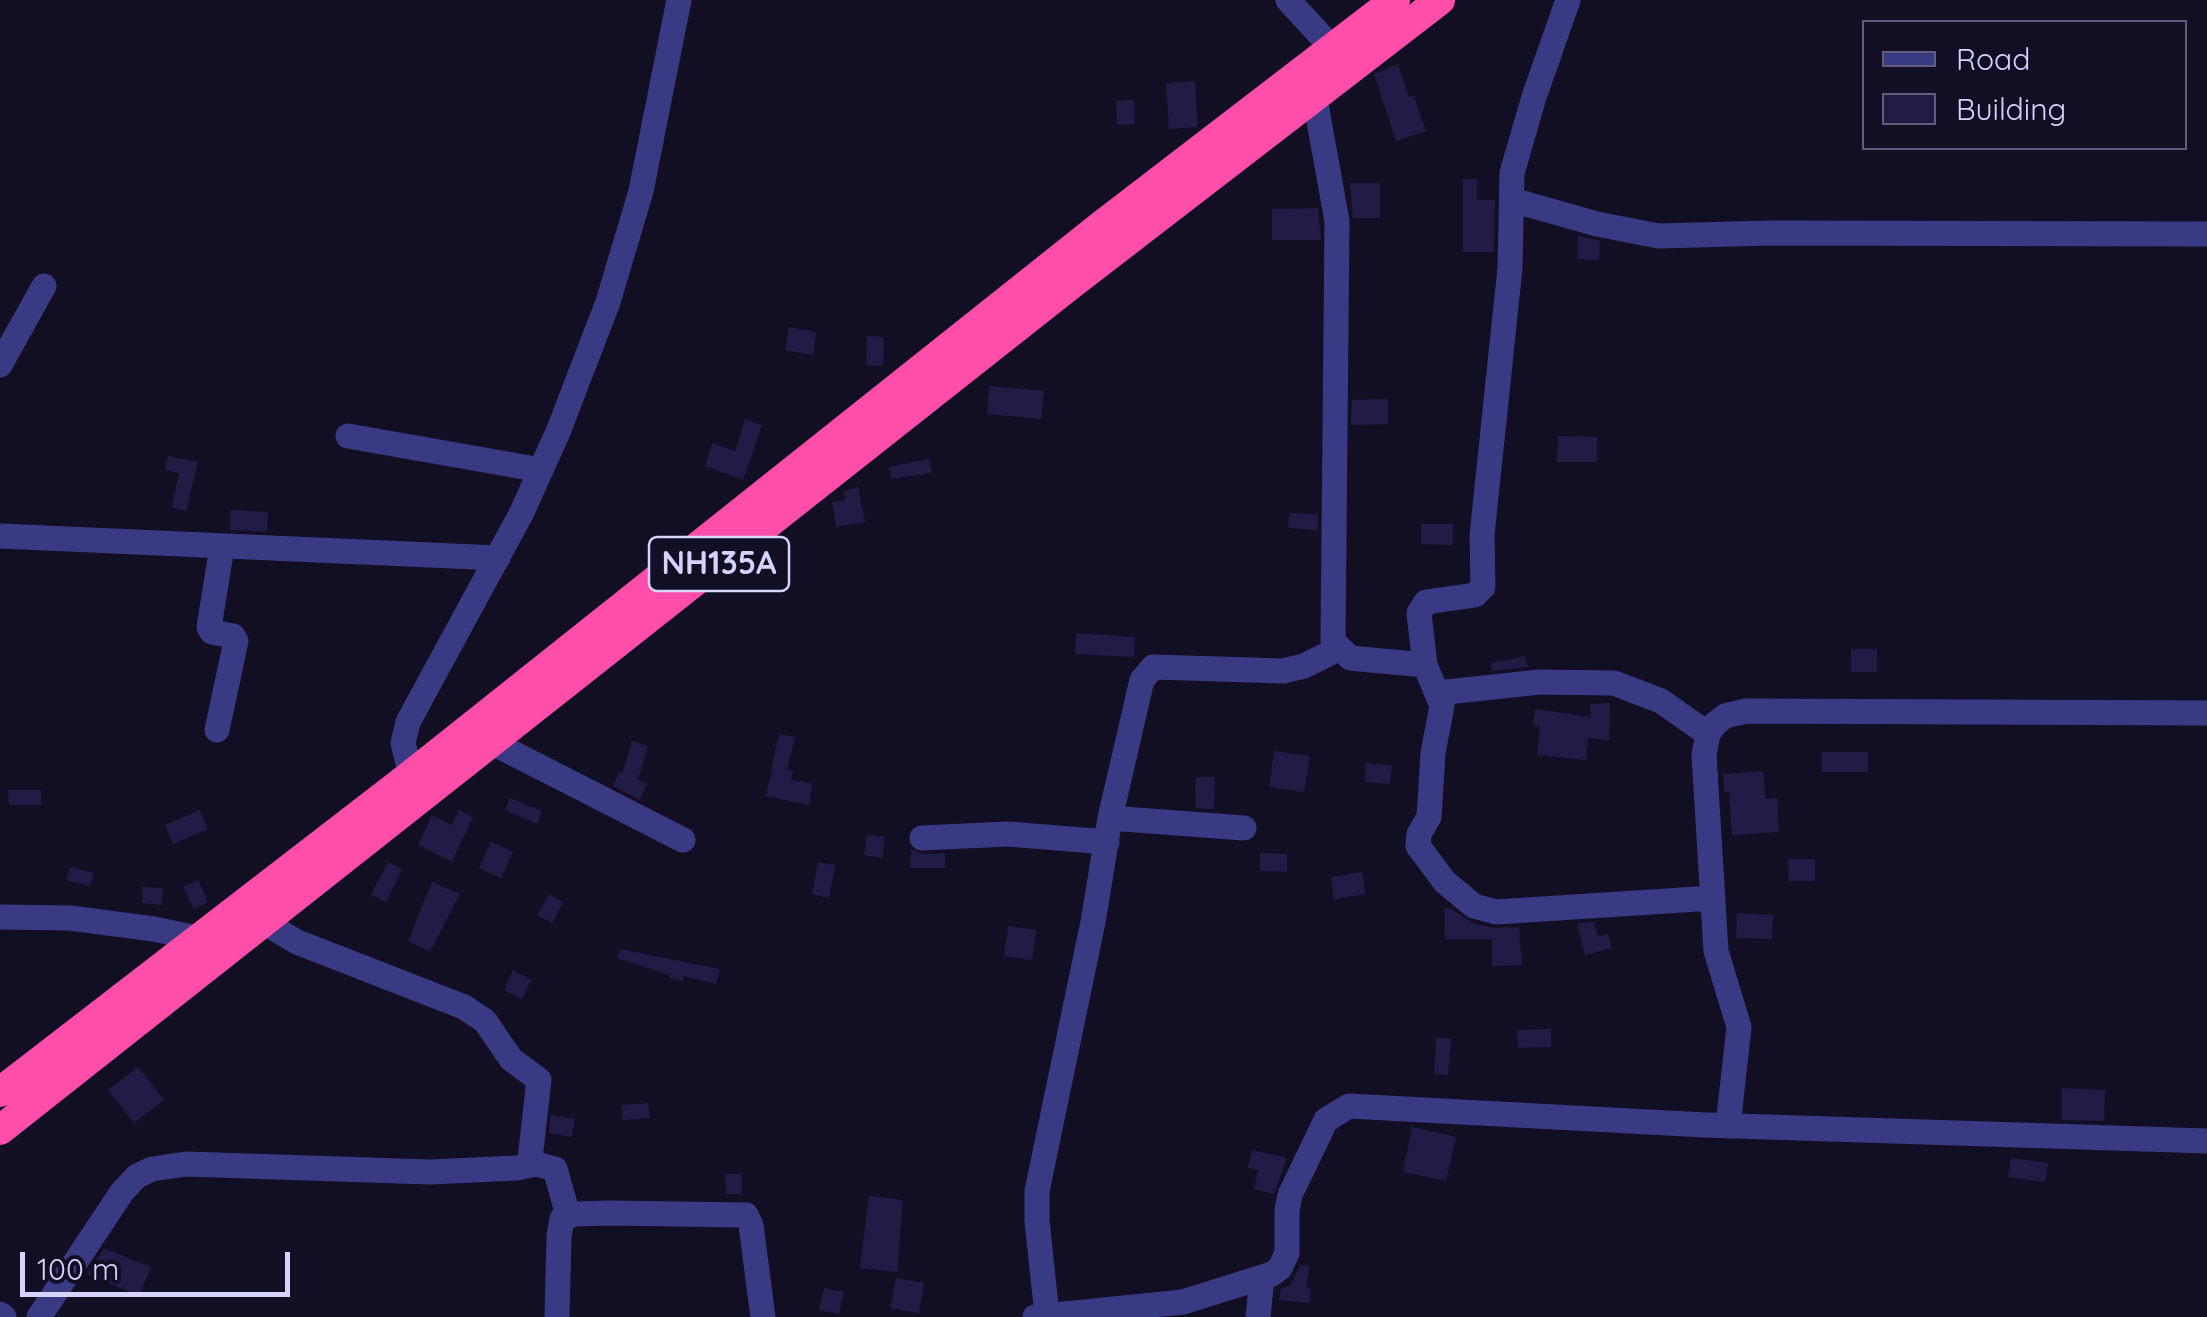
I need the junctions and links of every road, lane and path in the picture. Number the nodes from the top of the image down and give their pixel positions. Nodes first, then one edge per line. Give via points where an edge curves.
1 (680, 0) edge
2 (1288, 0) edge
3 (1395, 0) edge
4 (1440, 0) edge
5 (1568, 0) edge
6 (1333, 49) junction
7 (1314, 99) junction
8 (1512, 200) junction
9 (2207, 234) edge
10 (44, 286) dead end
11 (0, 365) edge
12 (348, 436) dead end
13 (541, 470) junction
14 (0, 536) edge
15 (222, 546) junction
16 (498, 558) junction
17 (1338, 649) junction
18 (1425, 665) junction
19 (1438, 693) junction
20 (2207, 713) edge
21 (217, 730) dead end
22 (1708, 734) junction
23 (492, 742) junction
24 (412, 775) junction
25 (1244, 828) dead end
26 (1108, 830) junction
27 (922, 838) dead end
28 (683, 840) dead end
29 (1713, 898) junction
30 (0, 917) edge
31 (265, 923) junction
32 (201, 939) junction
33 (0, 1092) edge
34 (1728, 1126) junction
35 (0, 1130) edge
36 (2207, 1141) edge
37 (536, 1164) junction
38 (568, 1215) junction
39 (1262, 1277) junction
40 (1041, 1316) edge
41 (39, 1317) edge
42 (557, 1317) edge
43 (763, 1317) edge
44 (1258, 1317) edge

1 - 13 street via 641,191 608,302
2 - 6 street
3 - 6 highway, NH135A
4 - 7 highway, NH135A
5 - 8 street via 1518,146
6 - 24 highway, NH135A
7 - 17 street via 1337,221 1331,629
7 - 23 highway, NH135A
8 - 9 street via 1658,236
8 - 18 street via 1484,583 1478,594 1420,607
10 - 11 street
12 - 13 street
13 - 16 street
14 - 15 street
15 - 16 street
15 - 21 street via 209,627 236,641
16 - 24 street via 408,722 404,743
17 - 18 street via 1350,658
17 - 26 street via 1283,671 1153,667 1142,680
18 - 19 street
19 - 22 street via 1540,682 1614,683 1661,701
19 - 29 street via 1430,817 1418,846 1444,882 1474,906 1513,912
20 - 22 street via 1746,712 1725,716
22 - 29 street
23 - 28 street
23 - 31 highway, NH135A
24 - 32 highway, NH135A
25 - 26 street
26 - 27 street
26 - 40 street via 1037,1191
29 - 34 street via 1716,950 1739,1027
30 - 32 street via 70,918
31 - 35 highway, NH135A
31 - 37 street via 486,1021 511,1059 541,1084 529,1152
32 - 33 highway, NH135A
34 - 36 street
34 - 39 street via 1349,1106 1326,1120 1290,1195 1284,1261
37 - 38 street via 555,1168
37 - 41 street via 430,1172 186,1164 152,1169 122,1192
38 - 42 street via 559,1226
38 - 43 street via 746,1215
39 - 40 street via 1182,1302
39 - 44 street

